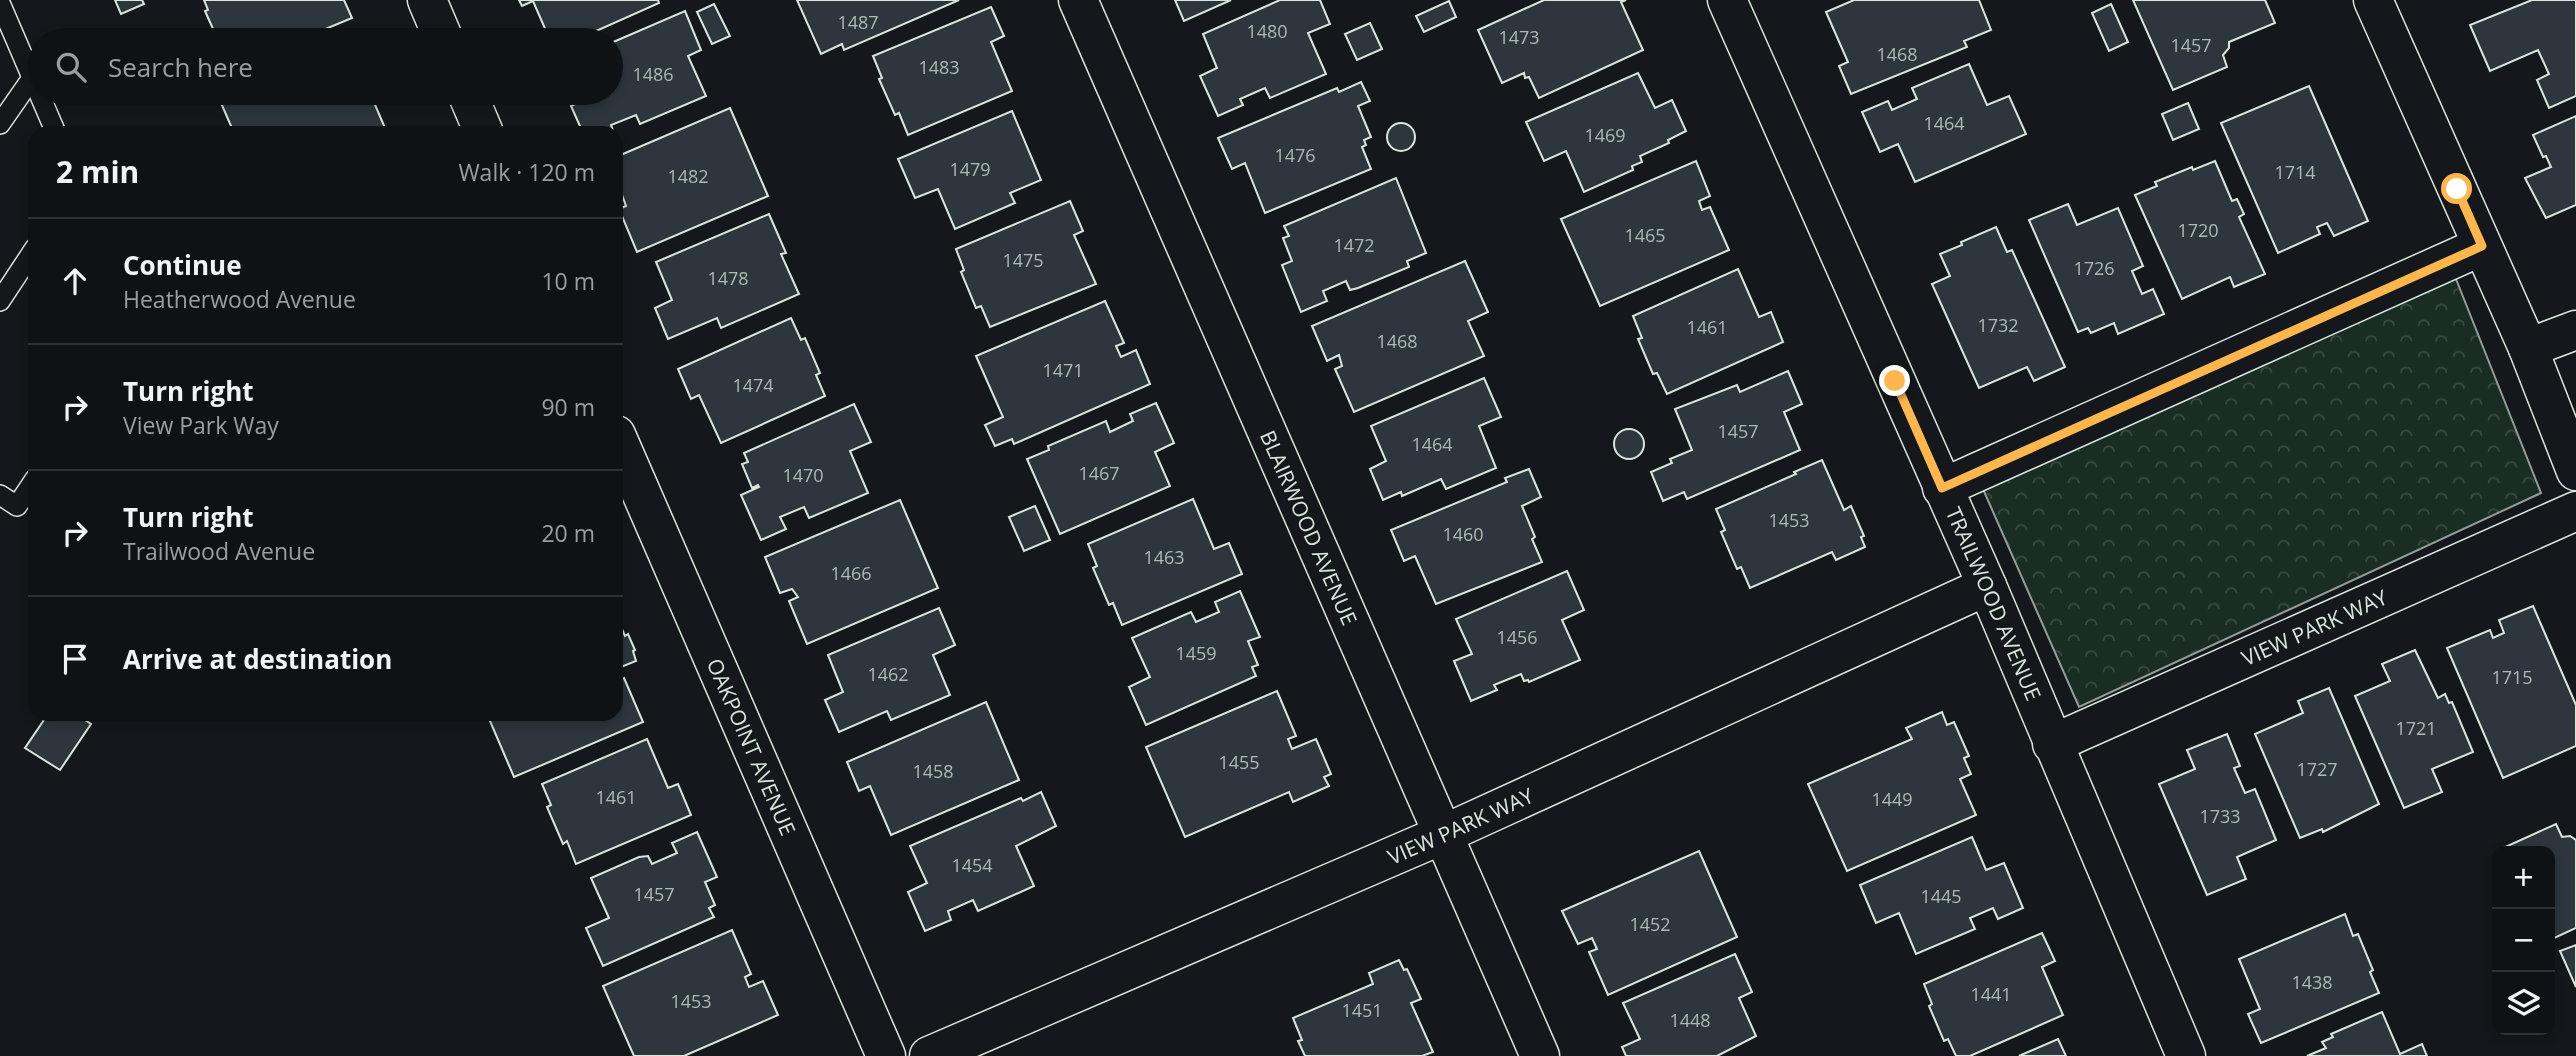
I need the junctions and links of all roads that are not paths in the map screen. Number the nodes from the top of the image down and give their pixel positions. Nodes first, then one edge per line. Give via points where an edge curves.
1 (426, 0) edge
2 (1078, 0) edge
3 (1727, 0) edge
4 (2373, 0) edge
5 (0, 3) edge
6 (439, 28) edge
7 (28, 69) edge
8 (28, 84) edge
9 (44, 105) edge
10 (472, 105) edge
11 (0, 124) edge
12 (53, 126) edge
13 (481, 126) edge
14 (2482, 246) junction
15 (28, 259) edge
16 (0, 301) edge
17 (2576, 330) edge
18 (2528, 348) junction
19 (623, 451) edge
20 (2576, 471) edge
21 (1942, 488) junction
22 (28, 490) edge
23 (0, 495) edge
24 (2576, 511) edge
25 (1987, 586) junction
26 (2052, 744) junction
27 (1444, 834) junction
28 (886, 1056) edge
29 (929, 1056) edge
30 (1540, 1056) edge
31 (2186, 1056) edge

1 - 6 street
2 - 27 street, BLAIRWOOD AVENUE
3 - 21 street, TRAILWOOD AVENUE
4 - 14 street
5 - 7 lane
8 - 11 lane
9 - 12 lane
10 - 13 street
14 - 18 street
14 - 21 street
15 - 16 lane
17 - 18 street
18 - 20 street
19 - 28 street, OAKPOINT AVENUE
21 - 25 street, TRAILWOOD AVENUE
22 - 23 lane via 17,506
24 - 26 street, VIEW PARK WAY
25 - 26 street, TRAILWOOD AVENUE
25 - 27 street, VIEW PARK WAY
26 - 31 street, TRAILWOOD AVENUE
27 - 29 street, VIEW PARK WAY
27 - 30 street, BLAIRWOOD AVENUE

